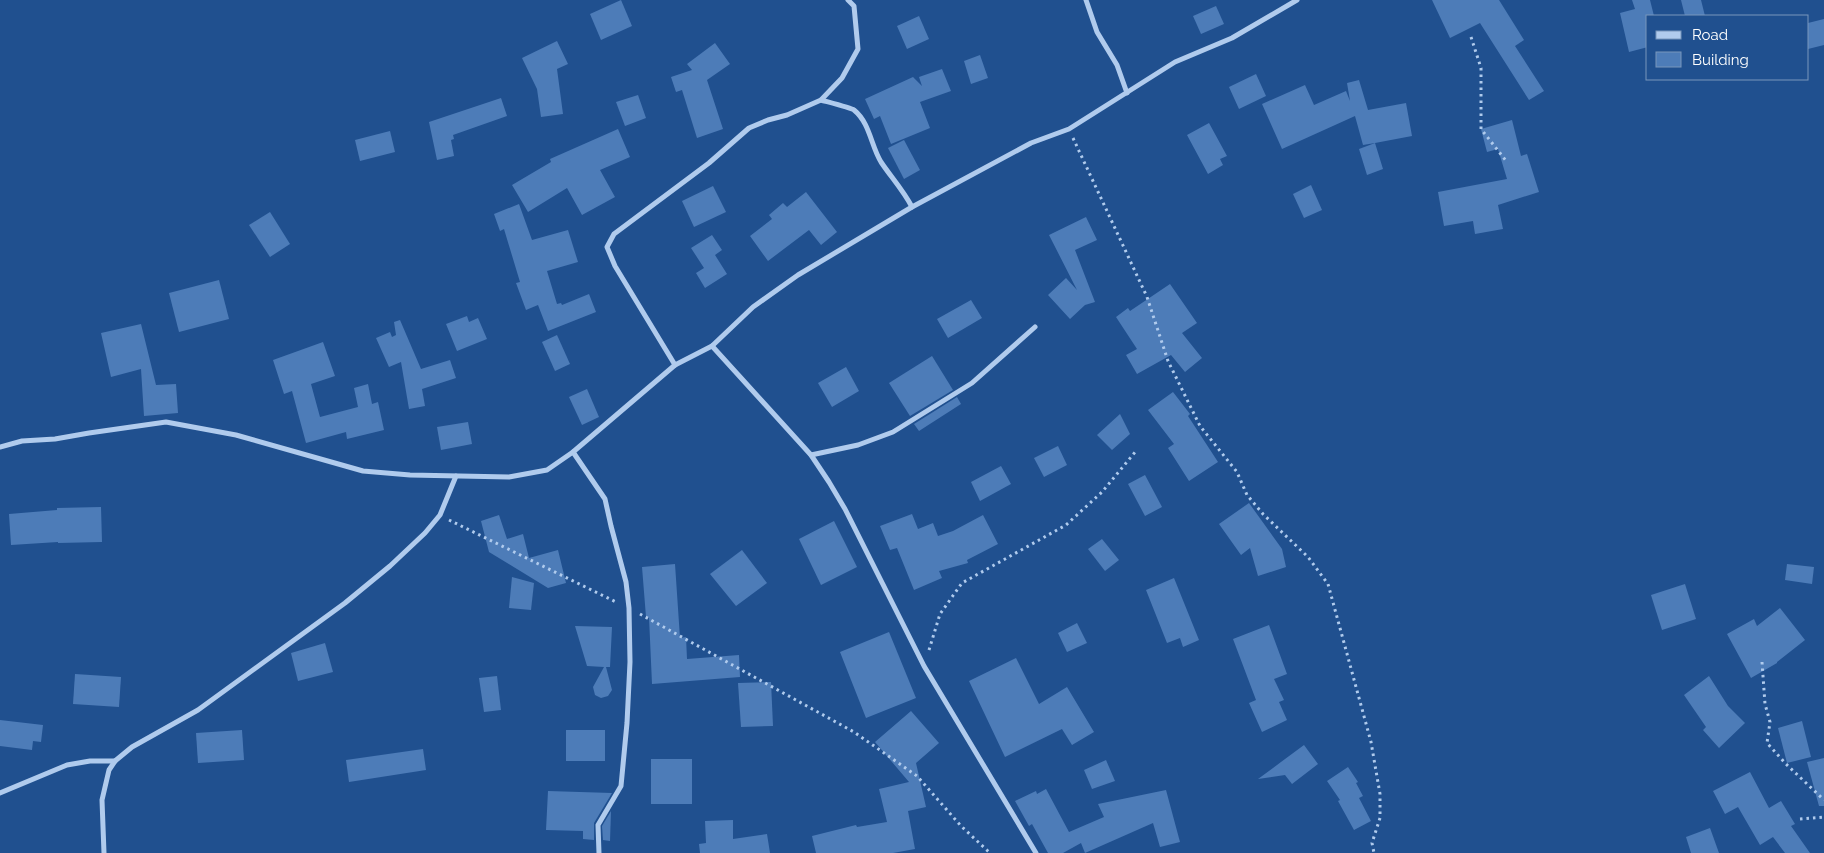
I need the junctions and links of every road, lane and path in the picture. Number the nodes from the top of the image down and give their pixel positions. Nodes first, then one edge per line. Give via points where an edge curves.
1 (848, 0) edge
2 (1086, 0) edge
3 (1297, 0) edge
4 (1471, 37) dead end
5 (1127, 93) junction
6 (821, 100) junction
7 (1069, 128) junction
8 (1506, 162) dead end
9 (912, 207) junction
10 (1035, 327) dead end
11 (712, 346) junction
12 (675, 365) junction
13 (0, 447) edge
14 (1136, 451) dead end
15 (573, 452) junction
16 (811, 455) junction
17 (456, 476) junction
18 (440, 515) junction
19 (629, 608) junction
20 (1762, 662) dead end
21 (924, 666) junction
22 (115, 761) junction
23 (0, 793) edge
24 (1824, 800) edge
25 (1824, 818) edge
26 (1800, 819) dead end
27 (104, 853) edge
28 (599, 853) edge
29 (990, 853) edge
30 (1036, 853) edge
31 (1374, 853) edge

1 - 6 street via 854,6 858,49 842,78
2 - 5 street via 1097,32 1117,66
3 - 5 street via 1232,38 1175,62
4 - 8 path via 1481,68 1481,129
5 - 7 street
6 - 9 street via 853,109 862,119 880,160
6 - 12 street via 749,128 709,163 614,234 607,246 614,266
7 - 9 street via 1031,143
7 - 31 path via 1147,297 1168,361 1200,426 1238,472 1247,495 1308,557 1328,584 1371,742 1380,794 1380,818 1372,844
9 - 11 street via 753,307
10 - 16 street via 972,383 893,432 858,445
11 - 12 street
11 - 16 street
12 - 15 street
13 - 17 street via 22,441 55,440 166,422 236,436 363,470
14 - 21 path via 1102,492 1066,525 962,583 940,614
15 - 17 street via 547,470 529,474
15 - 19 street via 605,499 626,582
16 - 21 street via 845,509
17 - 18 street
18 - 19 path
18 - 22 street via 390,566 345,603 198,710 132,747
19 - 28 street via 630,662 621,786 598,825
19 - 29 path via 854,732 917,776
20 - 24 path via 1765,704 1770,722 1767,743
21 - 30 street
22 - 23 street via 67,764
22 - 27 street via 109,770 102,800
25 - 26 path

